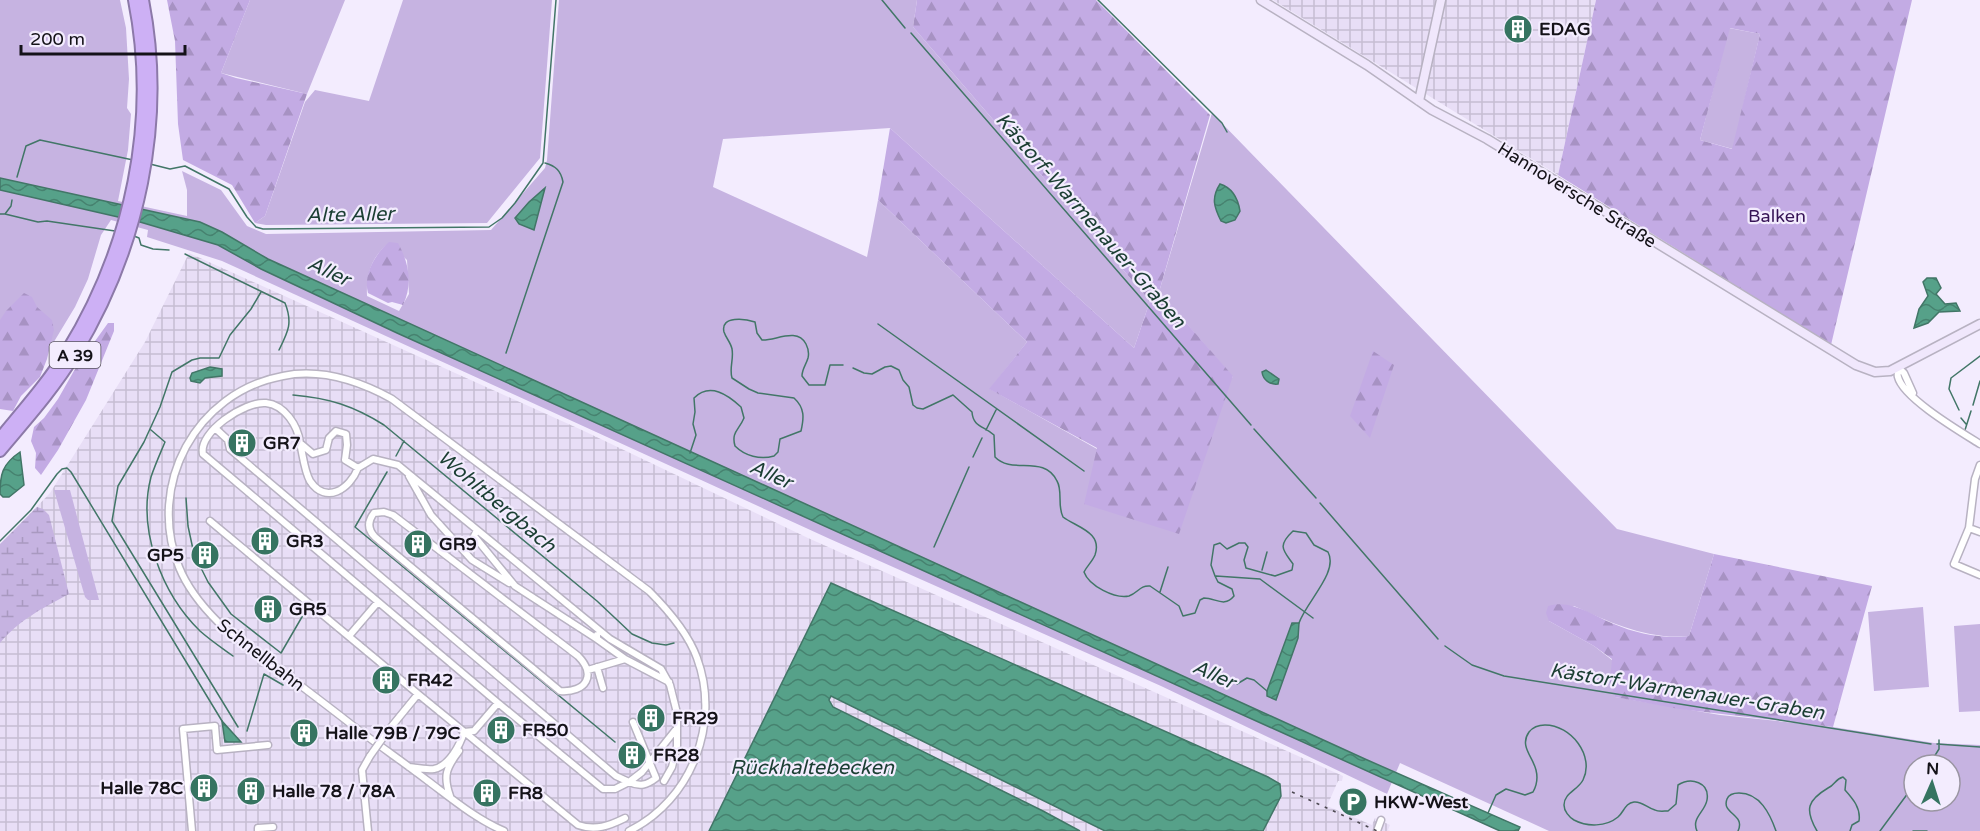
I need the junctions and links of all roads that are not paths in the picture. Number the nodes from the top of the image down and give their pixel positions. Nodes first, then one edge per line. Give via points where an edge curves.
1 (134, 0) edge
2 (143, 0) edge
3 (1261, 0) edge
4 (1441, 0) edge
5 (1419, 101) junction
6 (147, 103) junction
7 (122, 244) junction
8 (1980, 324) edge
9 (1899, 368) junction
10 (215, 428) junction
11 (0, 438) edge
12 (300, 443) junction
13 (1980, 444) edge
14 (0, 451) edge
15 (313, 454) junction
16 (304, 462) junction
17 (1980, 465) edge
18 (358, 468) junction
19 (408, 473) junction
20 (210, 521) dead end
21 (1969, 528) junction
22 (477, 530) junction
23 (1980, 532) edge
24 (1980, 575) edge
25 (515, 586) junction
26 (378, 602) junction
27 (598, 628) junction
28 (349, 636) junction
29 (597, 639) junction
30 (625, 659) junction
31 (597, 667) junction
32 (588, 670) junction
33 (669, 682) junction
34 (603, 688) dead end
35 (418, 694) junction
36 (498, 703) junction
37 (633, 722) dead end
38 (677, 728) junction
39 (464, 732) junction
40 (268, 745) dead end
41 (650, 762) junction
42 (407, 766) junction
43 (629, 782) junction
44 (664, 782) dead end
45 (451, 798) junction
46 (624, 818) dead end
47 (1381, 820) dead end
48 (273, 826) dead end
49 (258, 830) edge
50 (192, 831) edge
51 (368, 831) edge
52 (504, 831) edge
53 (629, 831) edge
54 (1377, 831) edge

1 - 6 highway, A 39
2 - 6 highway, A 39 via 151,58
3 - 5 street, Hannoversche Straße
4 - 5 street
5 - 9 street, Hannoversche Straße via 1856,366 1881,372
6 - 7 highway, A 39
7 - 11 highway, A 39 via 66,353
7 - 14 highway, A 39 via 112,284 74,356
8 - 9 street
9 - 13 street via 1897,376 1915,398
10 - 12 street via 244,406 265,402 289,416
10 - 26 street via 204,439 203,454
10 - 43 street via 228,440 230,449 616,776
12 - 15 street
12 - 16 street
15 - 16 street
15 - 18 street via 326,450 336,431 346,434 345,460
16 - 18 street via 311,482 332,493 349,485
17 - 21 street
18 - 19 street via 373,459 398,465
19 - 22 street
19 - 25 street via 431,515 472,560
20 - 28 street
21 - 23 street
21 - 24 street via 1954,564
22 - 25 street via 474,536
22 - 27 street
25 - 29 street
26 - 28 street
26 - 36 street
27 - 29 street
27 - 33 street via 661,669
28 - 35 street
29 - 30 street
30 - 31 street
30 - 33 street
31 - 32 street
31 - 34 street
32 - 32 street via 578,656 393,515 374,513 369,519 375,537 560,691 582,688
33 - 38 street
35 - 39 street
35 - 51 street, bridge via 362,770
36 - 39 street via 474,731
36 - 43 street via 603,789 615,789
37 - 41 street
38 - 41 street
38 - 44 street via 674,756
39 - 42 street via 460,745 441,766
39 - 45 street via 464,745 448,766 445,783
39 - 46 street via 578,825 592,829
40 - 50 street via 217,750 214,726 183,729
41 - 43 street
41 - 43 street via 656,778 636,786
42 - 45 street, Schnellbahn
42 - 53 street, Schnellbahn via 230,633 202,605 172,547 169,495 187,441 216,408 263,381 298,374 335,377 392,399 648,591 666,609 690,643 702,676 703,733 692,768 681,786 654,815
45 - 52 street, Schnellbahn via 479,819
47 - 54 street
48 - 49 street

